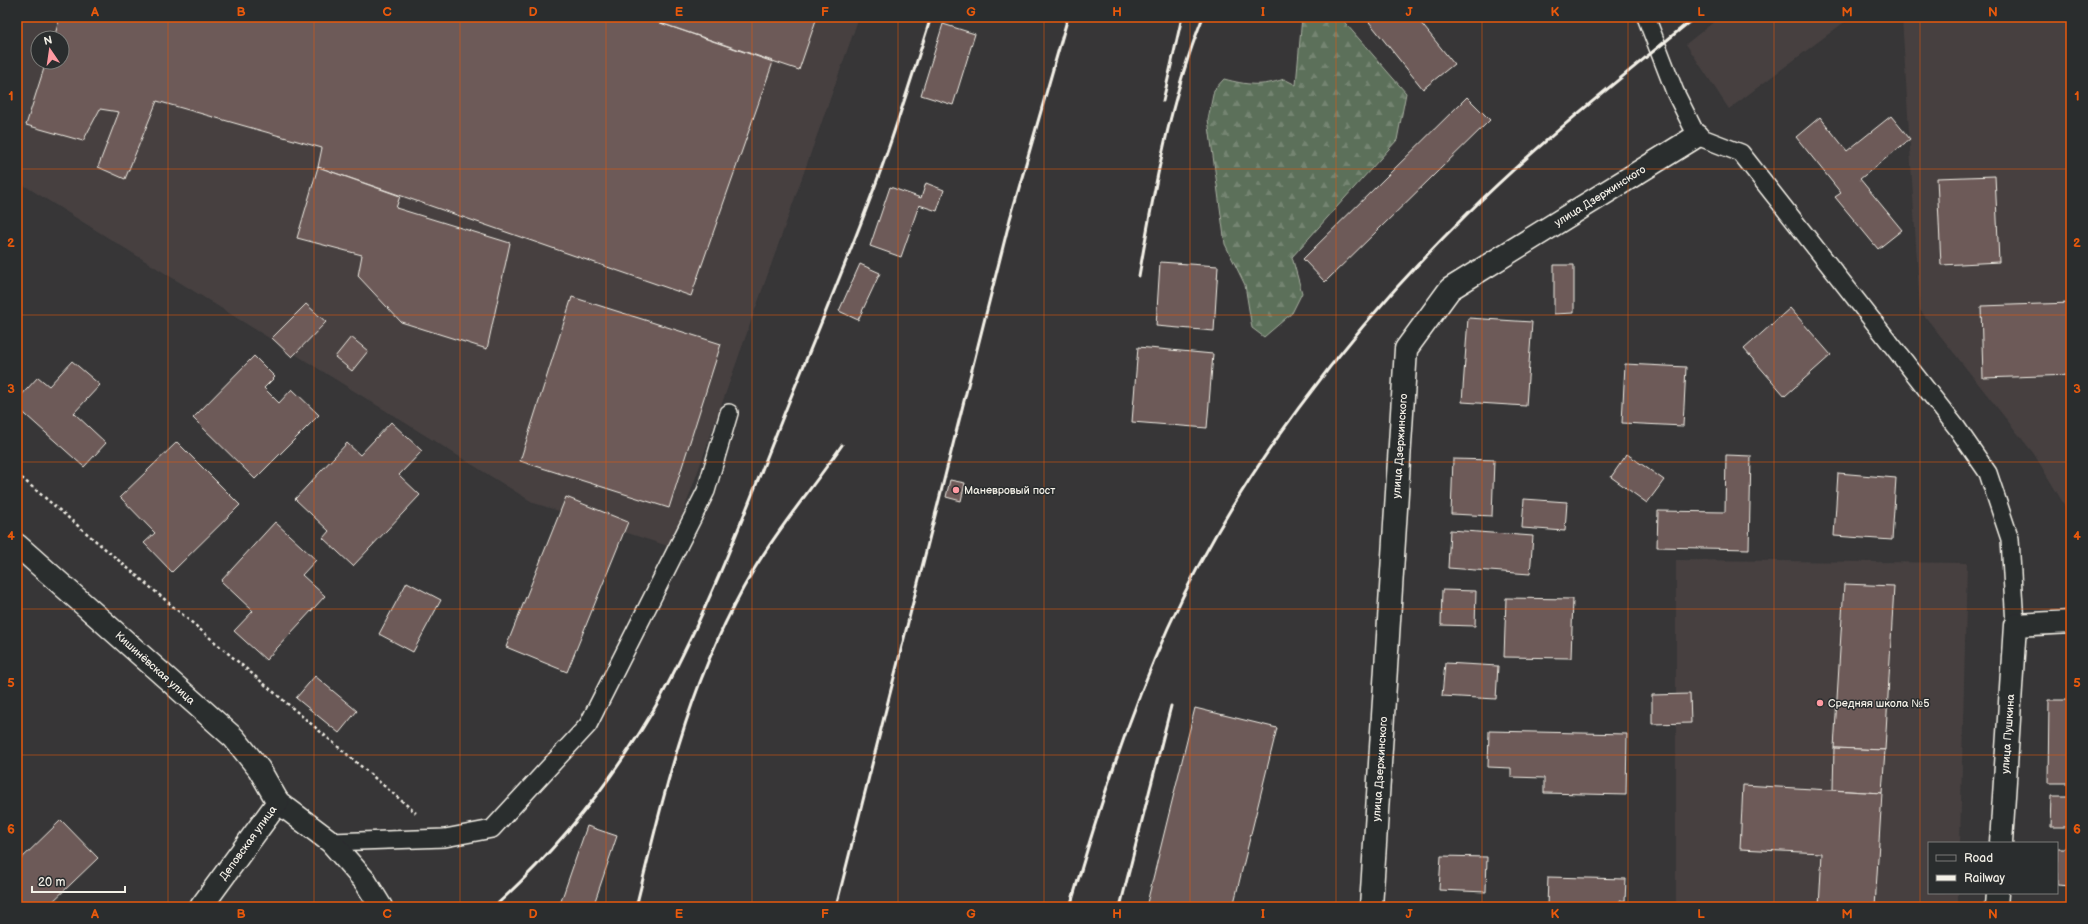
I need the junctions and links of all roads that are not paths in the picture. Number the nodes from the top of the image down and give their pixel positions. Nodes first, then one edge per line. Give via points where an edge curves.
1 (1646, 17) edge
2 (1697, 136) junction
3 (729, 413) dead end
4 (17, 545) edge
5 (2071, 622) edge
6 (2015, 626) junction
7 (278, 802) junction
8 (331, 842) junction
9 (2000, 842) edge
10 (1997, 894) edge
11 (201, 907) edge
12 (381, 907) edge
13 (1371, 907) edge
14 (1996, 907) edge

1 - 2 lane via 1675,92
2 - 6 lane via 1741,153 1957,428 1988,473 2010,539
2 - 13 street, улица Дзержинского via 1450,289 1406,349
3 - 8 lane via 706,491 588,725 492,829 446,838
4 - 7 street, Кишинёвская улица via 234,738 260,769
5 - 6 street
6 - 9 street, улица Пушкина
7 - 8 street, Деповская улица
7 - 11 street, Деповская улица
8 - 12 street, Деповская улица via 365,881
10 - 14 street

